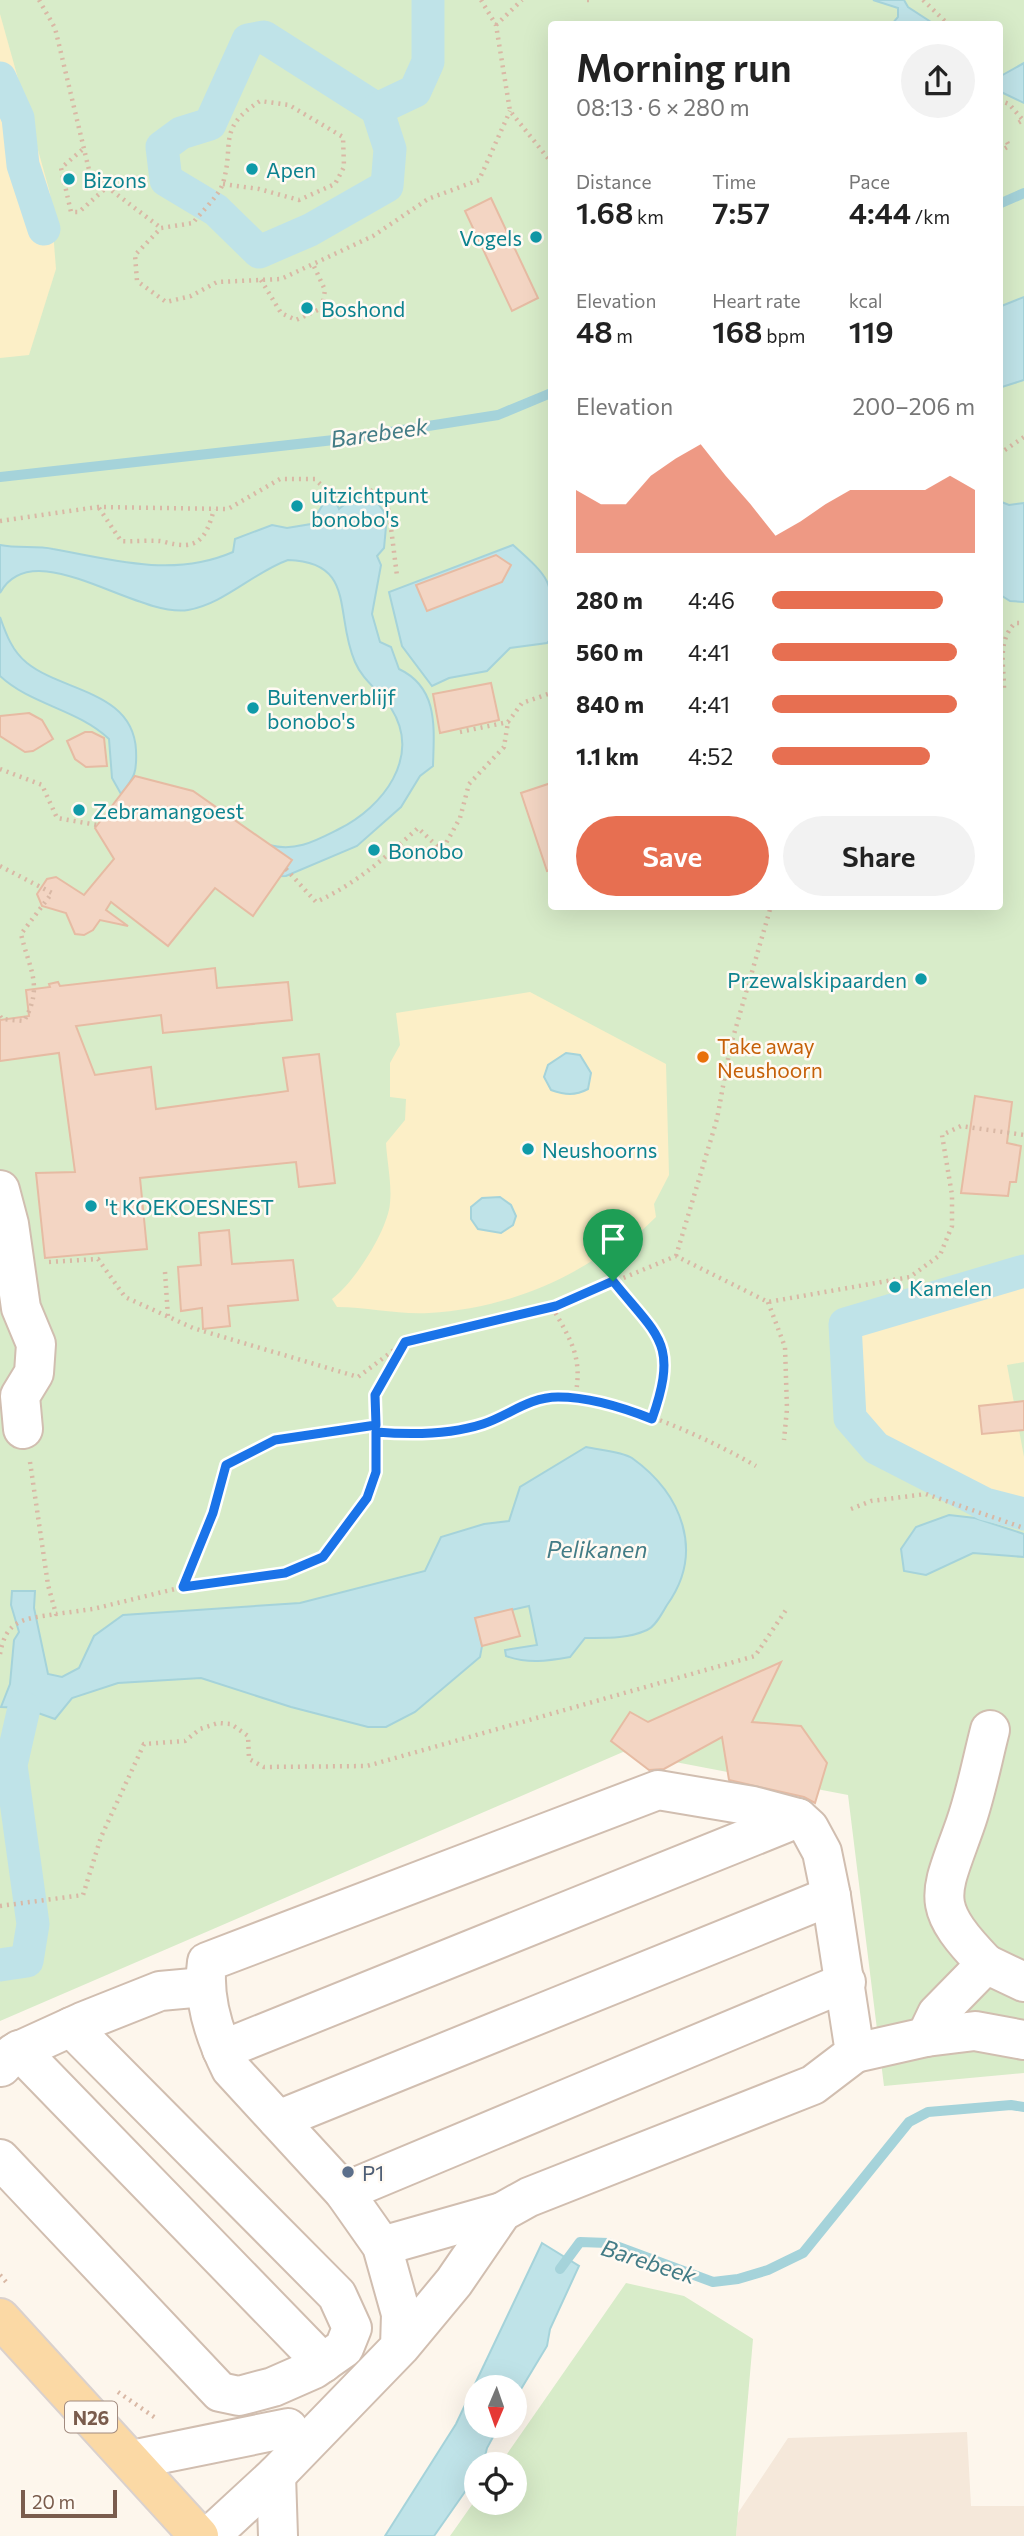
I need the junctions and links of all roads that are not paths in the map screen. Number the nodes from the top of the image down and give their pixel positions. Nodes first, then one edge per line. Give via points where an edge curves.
1 (0, 1190) edge
2 (23, 1429) road end
3 (990, 1730) dead end
4 (798, 1818) junction
5 (831, 1896) junction
6 (986, 1964) junction
7 (846, 1982) junction
8 (1024, 1982) edge
9 (204, 1987) junction
10 (71, 2027) junction
11 (926, 2037) junction
12 (1024, 2040) edge
13 (222, 2050) junction
14 (855, 2053) junction
15 (9, 2059) edge
16 (278, 2120) junction
17 (0, 2159) edge
18 (344, 2192) junction
19 (502, 2212) junction
20 (382, 2246) junction
21 (5, 2302) edge
22 (400, 2347) junction
23 (323, 2363) junction
24 (288, 2428) junction
25 (131, 2460) junction
26 (276, 2475) junction
27 (198, 2531) edge
28 (278, 2536) edge

1 - 2 lane via 20,1308 36,1344 34,1373 20,1396
3 - 6 lane via 943,1889 955,1929
4 - 5 lane via 822,1852
4 - 9 lane via 658,1790 207,1962
4 - 13 lane
5 - 7 lane
5 - 16 lane
6 - 8 lane
6 - 11 lane via 937,2014
7 - 14 lane
7 - 18 lane
9 - 10 lane via 160,1991
9 - 13 lane
10 - 15 lane
10 - 23 lane via 337,2295 352,2328 344,2348
11 - 12 lane via 975,2031
11 - 14 lane
13 - 16 lane via 231,2069
14 - 19 lane via 813,2085 529,2197
15 - 23 lane
16 - 18 lane
17 - 23 lane via 220,2392 239,2396 273,2387
18 - 20 lane
19 - 20 lane
19 - 22 lane via 454,2282
20 - 22 lane via 401,2314
21 - 25 main road, N26
22 - 24 lane
22 - 26 lane
24 - 25 lane
24 - 27 lane
25 - 27 main road, N26
26 - 27 lane
26 - 28 lane

